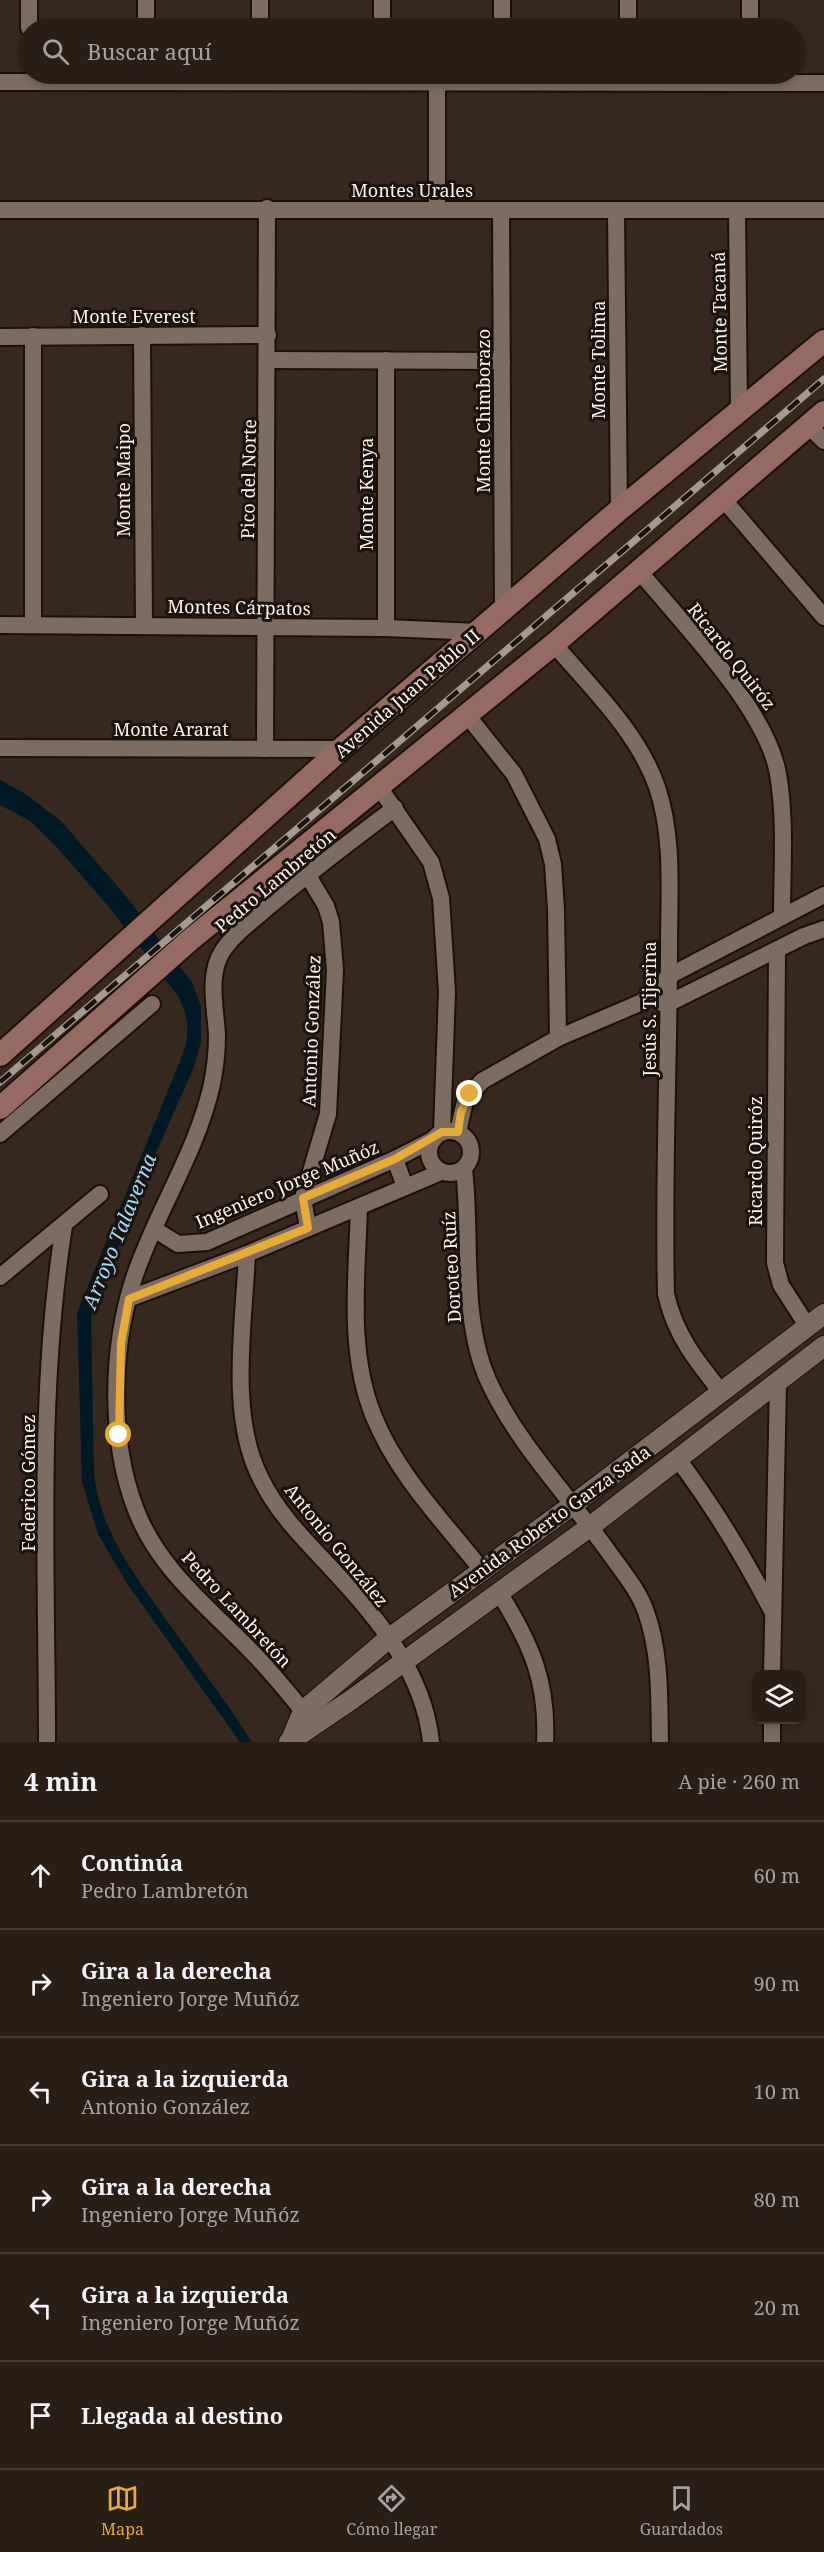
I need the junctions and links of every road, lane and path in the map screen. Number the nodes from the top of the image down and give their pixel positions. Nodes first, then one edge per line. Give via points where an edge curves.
1 (29, 0) edge
2 (146, 0) edge
3 (260, 0) edge
4 (382, 0) edge
5 (502, 0) edge
6 (628, 0) edge
7 (750, 0) edge
8 (29, 18) edge
9 (146, 18) edge
10 (260, 18) edge
11 (382, 18) edge
12 (502, 18) edge
13 (628, 18) edge
14 (750, 18) edge
15 (18, 80) edge
16 (0, 82) edge
17 (806, 82) edge
18 (824, 83) edge
19 (437, 84) edge
20 (267, 208) junction
21 (0, 210) edge
22 (437, 210) junction
23 (501, 210) junction
24 (616, 210) junction
25 (824, 210) edge
26 (737, 211) junction
27 (142, 335) junction
28 (268, 335) junction
29 (33, 336) junction
30 (0, 337) edge
31 (824, 341) edge
32 (268, 360) junction
33 (386, 360) junction
34 (502, 360) junction
35 (740, 412) junction
36 (819, 427) edge
37 (724, 500) junction
38 (619, 510) junction
39 (640, 572) junction
40 (503, 612) junction
41 (824, 617) edge
42 (0, 625) edge
43 (33, 625) junction
44 (144, 625) junction
45 (266, 628) junction
46 (386, 628) junction
47 (478, 632) junction
48 (554, 644) junction
49 (467, 715) junction
50 (0, 748) edge
51 (265, 749) junction
52 (341, 749) junction
53 (380, 787) junction
54 (395, 808) junction
55 (307, 874) junction
56 (824, 895) edge
57 (782, 916) junction
58 (824, 929) edge
59 (777, 950) junction
60 (669, 976) junction
61 (642, 1002) junction
62 (669, 1003) junction
63 (152, 1004) dead end
64 (558, 1038) junction
65 (0, 1055) edge
66 (0, 1108) edge
67 (0, 1134) edge
68 (445, 1134) junction
69 (395, 1159) junction
70 (464, 1169) junction
71 (441, 1172) junction
72 (405, 1187) junction
73 (100, 1194) dead end
74 (303, 1198) junction
75 (359, 1208) junction
76 (64, 1226) junction
77 (308, 1228) junction
78 (154, 1229) junction
79 (247, 1254) junction
80 (0, 1276) edge
81 (129, 1299) junction
82 (824, 1314) edge
83 (808, 1328) junction
84 (824, 1346) edge
85 (778, 1382) junction
86 (722, 1393) junction
87 (677, 1458) junction
88 (574, 1504) junction
89 (591, 1526) junction
90 (481, 1569) junction
91 (500, 1594) junction
92 (773, 1612) junction
93 (388, 1639) junction
94 (405, 1659) junction
95 (772, 1670) edge
96 (772, 1724) edge
97 (314, 1726) edge
98 (46, 1742) edge
99 (290, 1742) edge
100 (431, 1742) edge
101 (545, 1742) edge
102 (660, 1742) edge
103 (772, 1742) edge

1 - 8 street
2 - 9 street
3 - 10 street
4 - 11 street
5 - 12 street
6 - 13 street
7 - 14 street
15 - 16 street
17 - 18 street
19 - 22 street
20 - 21 street, Montes Urales
20 - 22 street, Montes Urales
20 - 28 street, Pico del Norte
22 - 23 street, Montes Urales
23 - 24 street, Montes Urales
23 - 34 street, Monte Chimborazo
24 - 26 street, Montes Urales
24 - 38 street, Monte Tolima
25 - 26 street, Montes Urales
26 - 35 street, Monte Tacaná
27 - 28 street, Monte Everest
27 - 29 street, Monte Everest
27 - 44 street, Monte Maipo
28 - 32 street, Pico del Norte
29 - 30 street, Monte Everest
29 - 43 street
31 - 35 main road, Avenida Juan Pablo II
32 - 33 street
32 - 45 street, Pico del Norte
33 - 34 street
33 - 46 street, Monte Kenya
34 - 40 street, Monte Chimborazo
35 - 38 main road, Avenida Juan Pablo II
36 - 37 main road
37 - 39 main road
37 - 41 street
38 - 40 main road, Avenida Juan Pablo II
39 - 48 main road
39 - 57 street, Ricardo Quiróz via 762,727 778,772
40 - 47 main road, Avenida Juan Pablo II
42 - 43 street, Montes Cárpatos
43 - 44 street, Montes Cárpatos
44 - 45 street, Montes Cárpatos
45 - 46 street, Montes Cárpatos
45 - 51 street, Pico del Norte
46 - 47 street, Montes Cárpatos
47 - 52 main road, Avenida Juan Pablo II
48 - 49 main road
48 - 60 street, Jesús S. Tijerina via 633,739 657,787 669,855
49 - 53 main road
49 - 64 street via 514,774 547,839 556,909
50 - 51 street, Monte Ararat
51 - 52 street, Monte Ararat
52 - 65 main road, Avenida Juan Pablo II
53 - 54 street
53 - 66 main road via 190,940
54 - 55 street, Pedro Lambretón
54 - 68 street via 431,862 441,898 447,992
55 - 74 street, Antonio González via 327,906 335,970 328,1114
55 - 78 street, Pedro Lambretón via 243,929 218,960 212,1082 192,1145
56 - 57 street
57 - 60 street
58 - 59 street
59 - 62 street
59 - 83 street, Ricardo Quiróz via 775,1263 781,1285
60 - 61 street
60 - 62 street, Jesús S. Tijerina
61 - 62 street
61 - 64 street
62 - 86 street, Jesús S. Tijerina via 666,1294 674,1325 689,1353
63 - 67 street
64 - 68 street via 482,1082
68 - 69 street, Ingeniero Jorge Muñóz
68 - 70 street via 471,1144 472,1154
68 - 71 street via 429,1154
69 - 72 street
69 - 74 street, Ingeniero Jorge Muñóz
70 - 71 street via 449,1174
70 - 88 street, Doroteo Ruíz via 471,1314 477,1349 516,1431
71 - 72 street
72 - 75 street
73 - 76 street
74 - 77 street, Antonio González
74 - 78 street, Ingeniero Jorge Muñóz via 207,1242 178,1244
75 - 77 street
75 - 90 street via 356,1323 359,1361 373,1416 406,1474
76 - 80 street
76 - 98 street, Federico Gómez via 50,1329 47,1398
77 - 79 street
78 - 81 street, Pedro Lambretón
79 - 81 street
79 - 93 street, Antonio González via 241,1394 244,1422 260,1479 295,1530 350,1589
81 - 97 street, Pedro Lambretón via 121,1343 119,1435 126,1481 137,1513 172,1571 251,1652
82 - 83 street, Avenida Roberto Garza Sada
83 - 86 street, Avenida Roberto Garza Sada
84 - 85 street, Avenida Roberto Garza Sada
85 - 87 street, Avenida Roberto Garza Sada
85 - 92 street
86 - 88 street, Avenida Roberto Garza Sada
87 - 89 street, Avenida Roberto Garza Sada
87 - 92 street via 739,1546
88 - 89 street, Doroteo Ruíz
88 - 90 street, Avenida Roberto Garza Sada
89 - 91 street, Avenida Roberto Garza Sada
89 - 102 street, Doroteo Ruíz via 645,1609 658,1670
90 - 93 street, Avenida Roberto Garza Sada
91 - 94 street, Avenida Roberto Garza Sada
91 - 101 street via 537,1665 546,1707
92 - 95 street
93 - 94 street, Antonio González
93 - 97 street, Avenida Roberto Garza Sada
94 - 97 street, Avenida Roberto Garza Sada
94 - 100 street, Antonio González via 422,1696
96 - 103 street
97 - 99 street, Avenida Roberto Garza Sada

